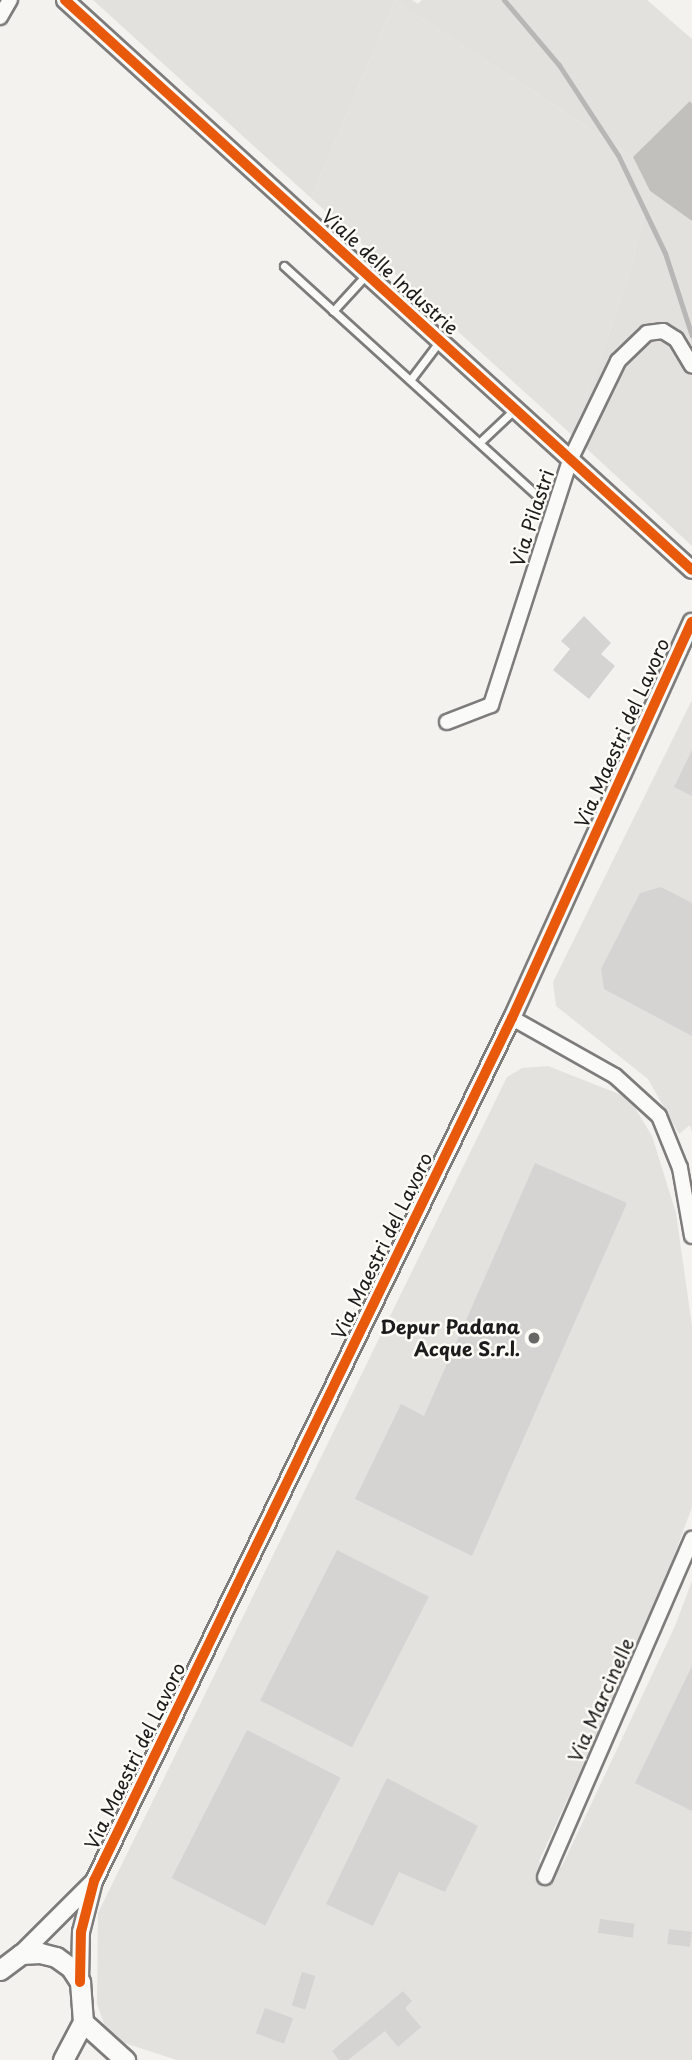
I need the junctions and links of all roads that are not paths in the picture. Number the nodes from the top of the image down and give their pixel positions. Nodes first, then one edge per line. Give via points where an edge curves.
1 (10, 0) edge
2 (65, 0) edge
3 (0, 17) edge
4 (284, 266) dead end
5 (366, 275) junction
6 (333, 311) junction
7 (440, 341) junction
8 (692, 366) edge
9 (411, 379) junction
10 (515, 410) junction
11 (480, 442) junction
12 (571, 458) junction
13 (541, 499) dead end
14 (692, 570) edge
15 (692, 622) edge
16 (447, 722) dead end
17 (512, 1018) junction
18 (692, 1236) edge
19 (692, 1539) edge
20 (692, 1571) edge
21 (677, 1574) junction
22 (545, 1877) dead end
23 (94, 1881) junction
24 (21, 1954) junction
25 (0, 1970) edge
26 (80, 1982) junction
27 (83, 2022) junction
28 (63, 2060) edge
29 (125, 2060) edge

1 - 3 street
2 - 5 street, Viale delle Industrie
4 - 6 lane
5 - 6 lane
5 - 7 street, Viale delle Industrie
6 - 9 lane
7 - 9 lane
7 - 10 street, Viale delle Industrie
8 - 12 street, Via Pilastri via 676,338 663,331 647,333 632,344 618,360
9 - 11 lane
10 - 11 lane
10 - 12 street, Viale delle Industrie
11 - 13 lane
12 - 14 street, Viale delle Industrie
12 - 16 street, Via Pilastri via 491,705
15 - 17 street, Via Maestri del Lavoro
17 - 18 street via 615,1076 659,1116 680,1168
17 - 23 street, Via Maestri del Lavoro
19 - 21 street, Via Marcinelle
20 - 21 street
21 - 22 street, Via Marcinelle
23 - 24 street
23 - 26 street via 81,1932
24 - 25 main road
24 - 26 main road via 56,1957
26 - 27 main road
27 - 28 main road
27 - 29 main road

